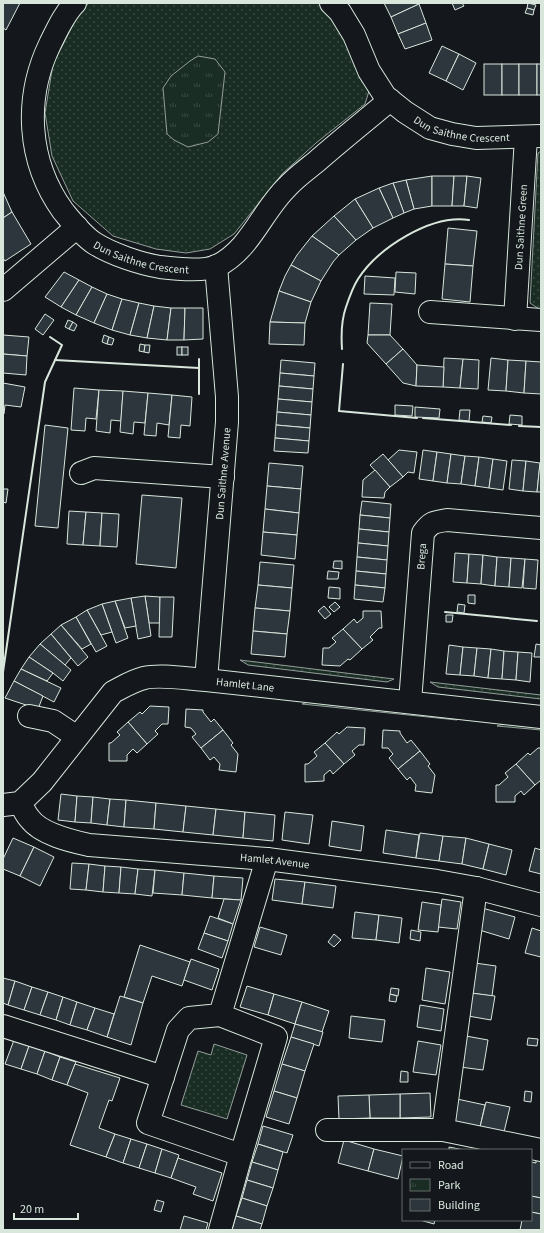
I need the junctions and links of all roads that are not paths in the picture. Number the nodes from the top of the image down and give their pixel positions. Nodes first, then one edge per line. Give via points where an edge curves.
1 (331, 3) edge
2 (71, 4) edge
3 (390, 100) junction
4 (534, 136) edge
5 (77, 227) junction
6 (216, 266) junction
7 (3, 290) edge
8 (430, 312) dead end
9 (515, 319) junction
10 (541, 320) edge
11 (81, 474) dead end
12 (223, 477) junction
13 (541, 528) edge
14 (206, 680) junction
15 (410, 702) junction
16 (28, 716) dead end
17 (541, 717) edge
18 (77, 737) junction
19 (12, 804) edge
20 (267, 859) junction
21 (476, 888) junction
22 (541, 905) edge
23 (220, 1015) junction
24 (3, 1026) edge
25 (163, 1077) junction
26 (327, 1130) dead end
27 (444, 1130) junction
28 (541, 1150) edge
29 (242, 1155) junction
30 (220, 1230) edge

1 - 3 street, Dun Saithne Crescent via 351,29 369,71
2 - 5 street, Dun Saithne Crescent via 45,56 35,89 33,120 35,147 42,173 52,196
3 - 4 street, Dun Saithne Crescent via 430,128 452,134 476,138
3 - 6 street, Dun Saithne Crescent via 286,187 242,247
4 - 9 street, Dun Saithne Green
5 - 6 street, Dun Saithne Crescent via 94,243 153,266 178,269
5 - 7 street
6 - 12 street, Dun Saithne Avenue via 227,397
8 - 9 street
9 - 10 street
11 - 12 street via 94,468
12 - 14 street, Dun Saithne Avenue
13 - 15 street, Brega via 447,520 429,524 423,533
14 - 15 street, Hamlet Lane
14 - 18 street, Hamlet Lane via 168,677 145,678 128,683 113,692
15 - 17 street, Hamlet Lane
16 - 18 street via 53,721
18 - 19 street, Hamlet Lane via 42,782
19 - 20 street, Hamlet Avenue via 41,828 66,839 89,845
20 - 21 street, Hamlet Avenue
20 - 23 street
21 - 22 street, Hamlet Avenue
21 - 27 street
23 - 25 street via 189,1018 178,1030
23 - 29 street via 276,1037
24 - 25 street
25 - 29 street via 148,1123
26 - 27 street
27 - 28 street
29 - 30 street

